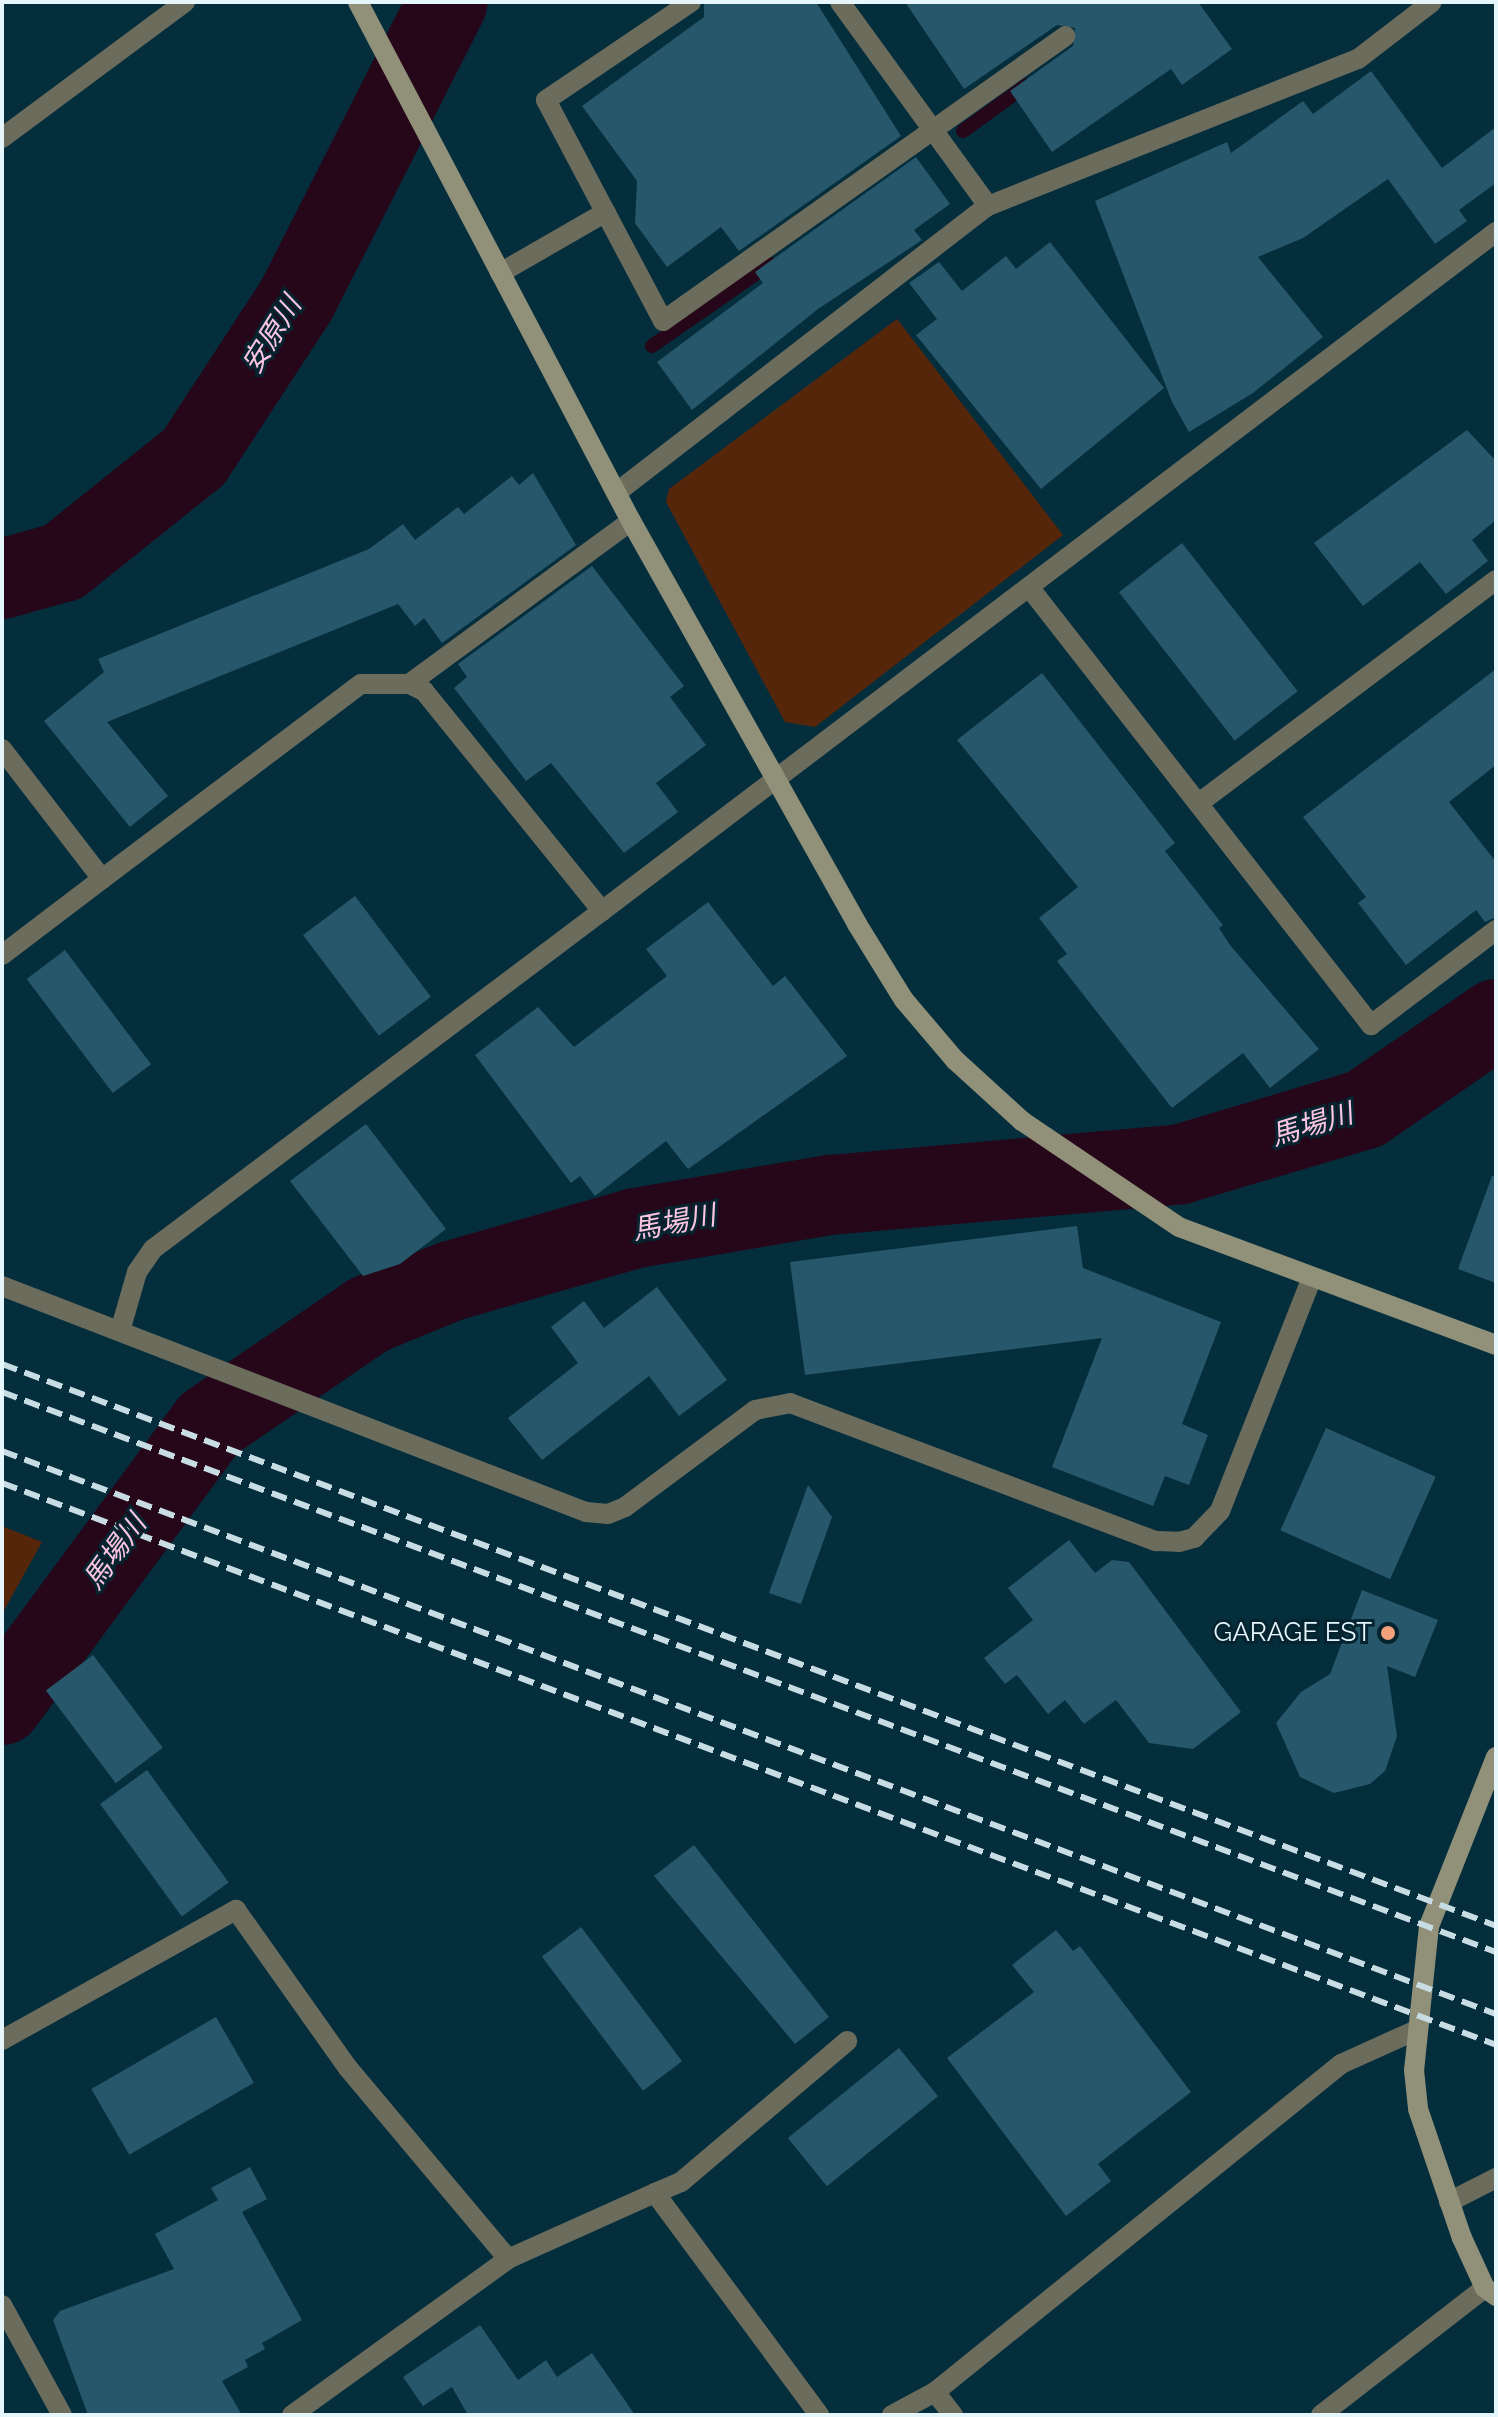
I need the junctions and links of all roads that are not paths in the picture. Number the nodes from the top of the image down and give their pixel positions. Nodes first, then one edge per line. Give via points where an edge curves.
1 (185, 2) edge
2 (691, 2) edge
3 (840, 2) edge
4 (1432, 2) edge
5 (364, 11) edge
6 (1065, 36) dead end
7 (932, 129) junction
8 (2, 138) edge
9 (988, 206) junction
10 (606, 212) junction
11 (1496, 232) edge
12 (500, 273) junction
13 (616, 493) junction
14 (631, 521) junction
15 (1496, 580) edge
16 (1029, 587) junction
17 (409, 684) junction
18 (2, 749) edge
19 (776, 778) junction
20 (1199, 803) junction
21 (102, 879) junction
22 (602, 911) junction
23 (1496, 930) edge
24 (2, 955) edge
25 (1312, 1277) junction
26 (2, 1286) edge
27 (120, 1331) junction
28 (1496, 1345) edge
29 (1496, 1757) edge
30 (1414, 2031) junction
31 (2, 2040) edge
32 (847, 2041) dead end
33 (1496, 2178) edge
34 (655, 2193) junction
35 (1449, 2202) junction
36 (508, 2259) junction
37 (1490, 2292) edge
38 (2, 2305) edge
39 (935, 2392) junction
40 (62, 2415) edge
41 (292, 2415) edge
42 (819, 2415) edge
43 (892, 2415) edge
44 (953, 2415) edge
45 (1321, 2415) edge

1 - 8 street
2 - 10 street via 546,100
3 - 7 street
4 - 9 street via 1358,59
5 - 12 street
6 - 7 street
7 - 9 street
7 - 10 street via 663,321
9 - 13 street
10 - 12 street
11 - 16 street
12 - 13 street
13 - 14 street
14 - 17 street
14 - 19 street
15 - 20 street
16 - 19 street
16 - 20 street
17 - 21 street via 361,684
17 - 22 street via 424,691
18 - 21 street
19 - 22 street
19 - 25 street via 904,1000 955,1060 1054,1145 1179,1227
20 - 23 street via 1371,1025
21 - 24 street
22 - 27 street via 153,1249 137,1272
25 - 27 street via 1220,1511 1194,1538 1179,1542 1156,1541 790,1403 755,1410 608,1514 586,1512
25 - 28 street
26 - 27 street
29 - 30 street via 1429,1926
30 - 35 street via 1418,2109
30 - 39 street via 1341,2064
31 - 36 street via 236,1910 348,2068
32 - 34 street via 681,2182
33 - 35 street
34 - 36 street
34 - 42 street
35 - 37 street
36 - 41 street
37 - 45 street
38 - 40 street
39 - 43 street
39 - 44 street

